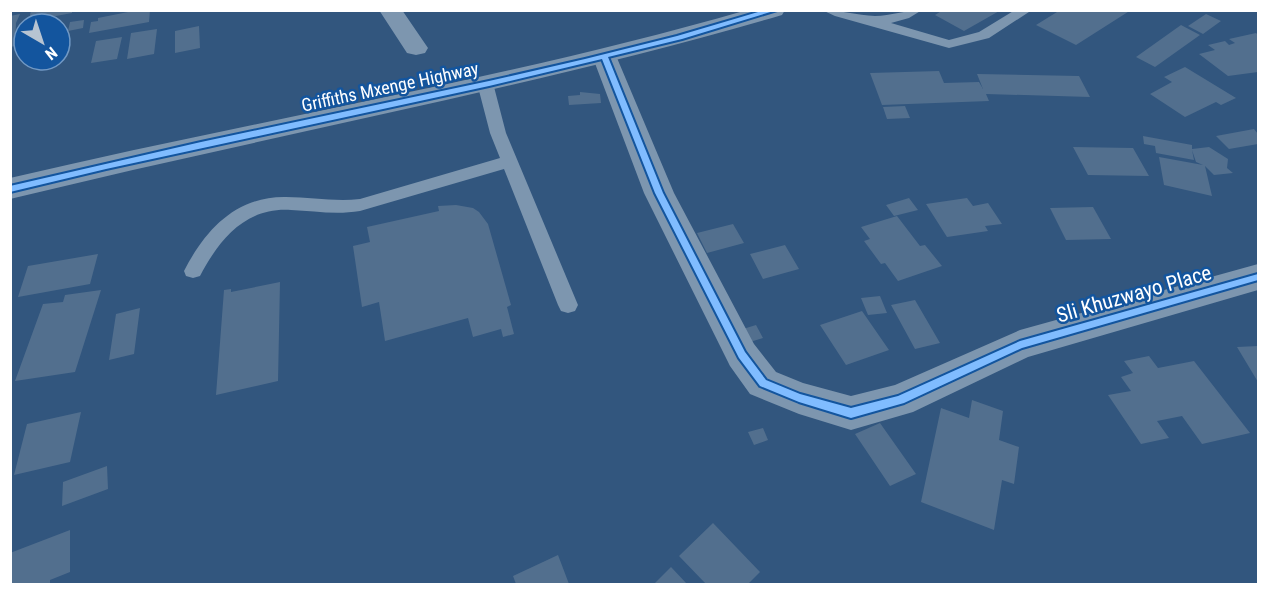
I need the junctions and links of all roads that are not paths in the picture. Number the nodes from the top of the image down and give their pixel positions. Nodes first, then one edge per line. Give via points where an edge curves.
1 (390, 10) edge
2 (774, 10) edge
3 (829, 10) edge
4 (915, 10) edge
5 (1025, 10) edge
6 (873, 22) junction
7 (416, 48) dead end
8 (605, 58) junction
9 (485, 83) junction
10 (510, 162) junction
11 (113, 163) junction
12 (10, 174) edge
13 (10, 189) edge
14 (193, 271) dead end
15 (1258, 277) edge
16 (568, 305) dead end

1 - 7 street
2 - 8 street, Griffiths Mxenge Highway
3 - 6 lane
4 - 6 lane via 893,20
5 - 6 lane via 984,35 949,44
8 - 9 street, Griffiths Mxenge Highway
8 - 15 street, Sli Khuzwayo Place via 659,193 742,355 763,383 799,398 851,413 900,400 1020,345
9 - 10 lane
9 - 11 street, Griffiths Mxenge Highway
10 - 14 lane via 360,205 324,208 278,203 255,207 215,234
10 - 16 lane
11 - 12 street, Griffiths Mxenge Highway
11 - 13 street, Griffiths Mxenge Highway

